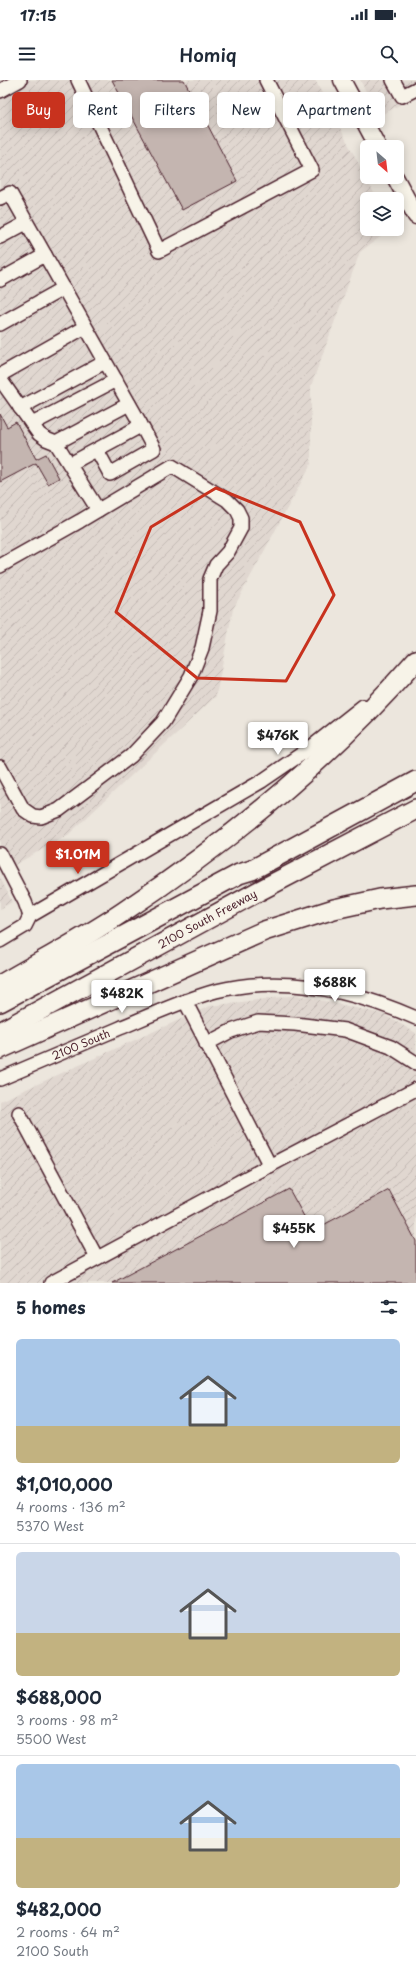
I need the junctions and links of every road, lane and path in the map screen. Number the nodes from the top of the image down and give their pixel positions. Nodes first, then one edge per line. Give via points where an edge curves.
1 (20, 80) edge
2 (78, 80) edge
3 (266, 80) edge
4 (342, 80) edge
5 (393, 80) edge
6 (416, 89) edge
7 (0, 91) edge
8 (374, 140) edge
9 (399, 184) edge
10 (0, 198) edge
11 (416, 216) edge
12 (26, 222) junction
13 (0, 237) edge
14 (45, 255) junction
15 (0, 280) edge
16 (64, 288) junction
17 (0, 324) edge
18 (85, 326) junction
19 (105, 362) junction
20 (0, 375) edge
21 (0, 379) edge
22 (116, 380) junction
23 (129, 404) junction
24 (20, 408) junction
25 (140, 423) junction
26 (32, 424) junction
27 (56, 443) junction
28 (97, 450) junction
29 (70, 464) junction
30 (98, 510) junction
31 (0, 566) edge
32 (416, 655) edge
33 (416, 660) edge
34 (0, 767) edge
35 (416, 768) edge
36 (416, 781) edge
37 (416, 809) edge
38 (416, 822) edge
39 (0, 854) edge
40 (238, 874) junction
41 (257, 892) junction
42 (416, 895) edge
43 (30, 916) junction
44 (0, 941) edge
45 (0, 985) edge
46 (184, 1001) junction
47 (0, 1002) edge
48 (416, 1018) edge
49 (0, 1032) edge
50 (206, 1044) junction
51 (0, 1049) edge
52 (416, 1063) edge
53 (0, 1079) edge
54 (416, 1090) edge
55 (19, 1113) dead end
56 (270, 1166) junction
57 (97, 1258) junction
58 (51, 1283) edge

1 - 7 street
2 - 3 street via 159,251 312,170
4 - 8 main road
5 - 6 street via 402,96
9 - 11 main road
10 - 12 street via 10,193
12 - 13 street
12 - 14 street
14 - 15 street
14 - 16 street
16 - 17 street
16 - 18 street
18 - 19 street
18 - 20 street
19 - 22 street
19 - 24 street
21 - 24 street
22 - 23 street
22 - 26 street
23 - 25 street
23 - 27 street
24 - 26 street
25 - 28 street via 135,429
25 - 28 street via 154,449 110,474
26 - 27 street via 46,439
27 - 29 street
28 - 29 street
29 - 30 street
30 - 31 street
30 - 34 street via 172,466 227,500 237,510 241,518 241,528 228,552 216,565 210,579 210,611 202,648 192,676 163,722 131,756 59,810 41,817 33,816 23,809
32 - 43 street via 357,711 287,765 191,824
33 - 45 highway via 385,696 332,748 222,841 122,913
35 - 40 highway via 343,809
36 - 40 highway, 2100 South Freeway via 252,870
37 - 41 highway, 2100 South Freeway
38 - 41 highway via 296,883
39 - 43 street
40 - 47 highway, 2100 South Freeway
41 - 49 highway, 2100 South Freeway
42 - 51 highway via 380,899 334,909 264,931
43 - 44 street via 25,926
46 - 48 street, 2100 South via 217,991 283,984 347,992 382,1003
46 - 50 street
46 - 53 street, 2100 South
50 - 52 street via 230,1031 258,1022 295,1024 345,1030 391,1047
50 - 56 street
54 - 56 street
55 - 57 street
56 - 57 street
57 - 58 street

